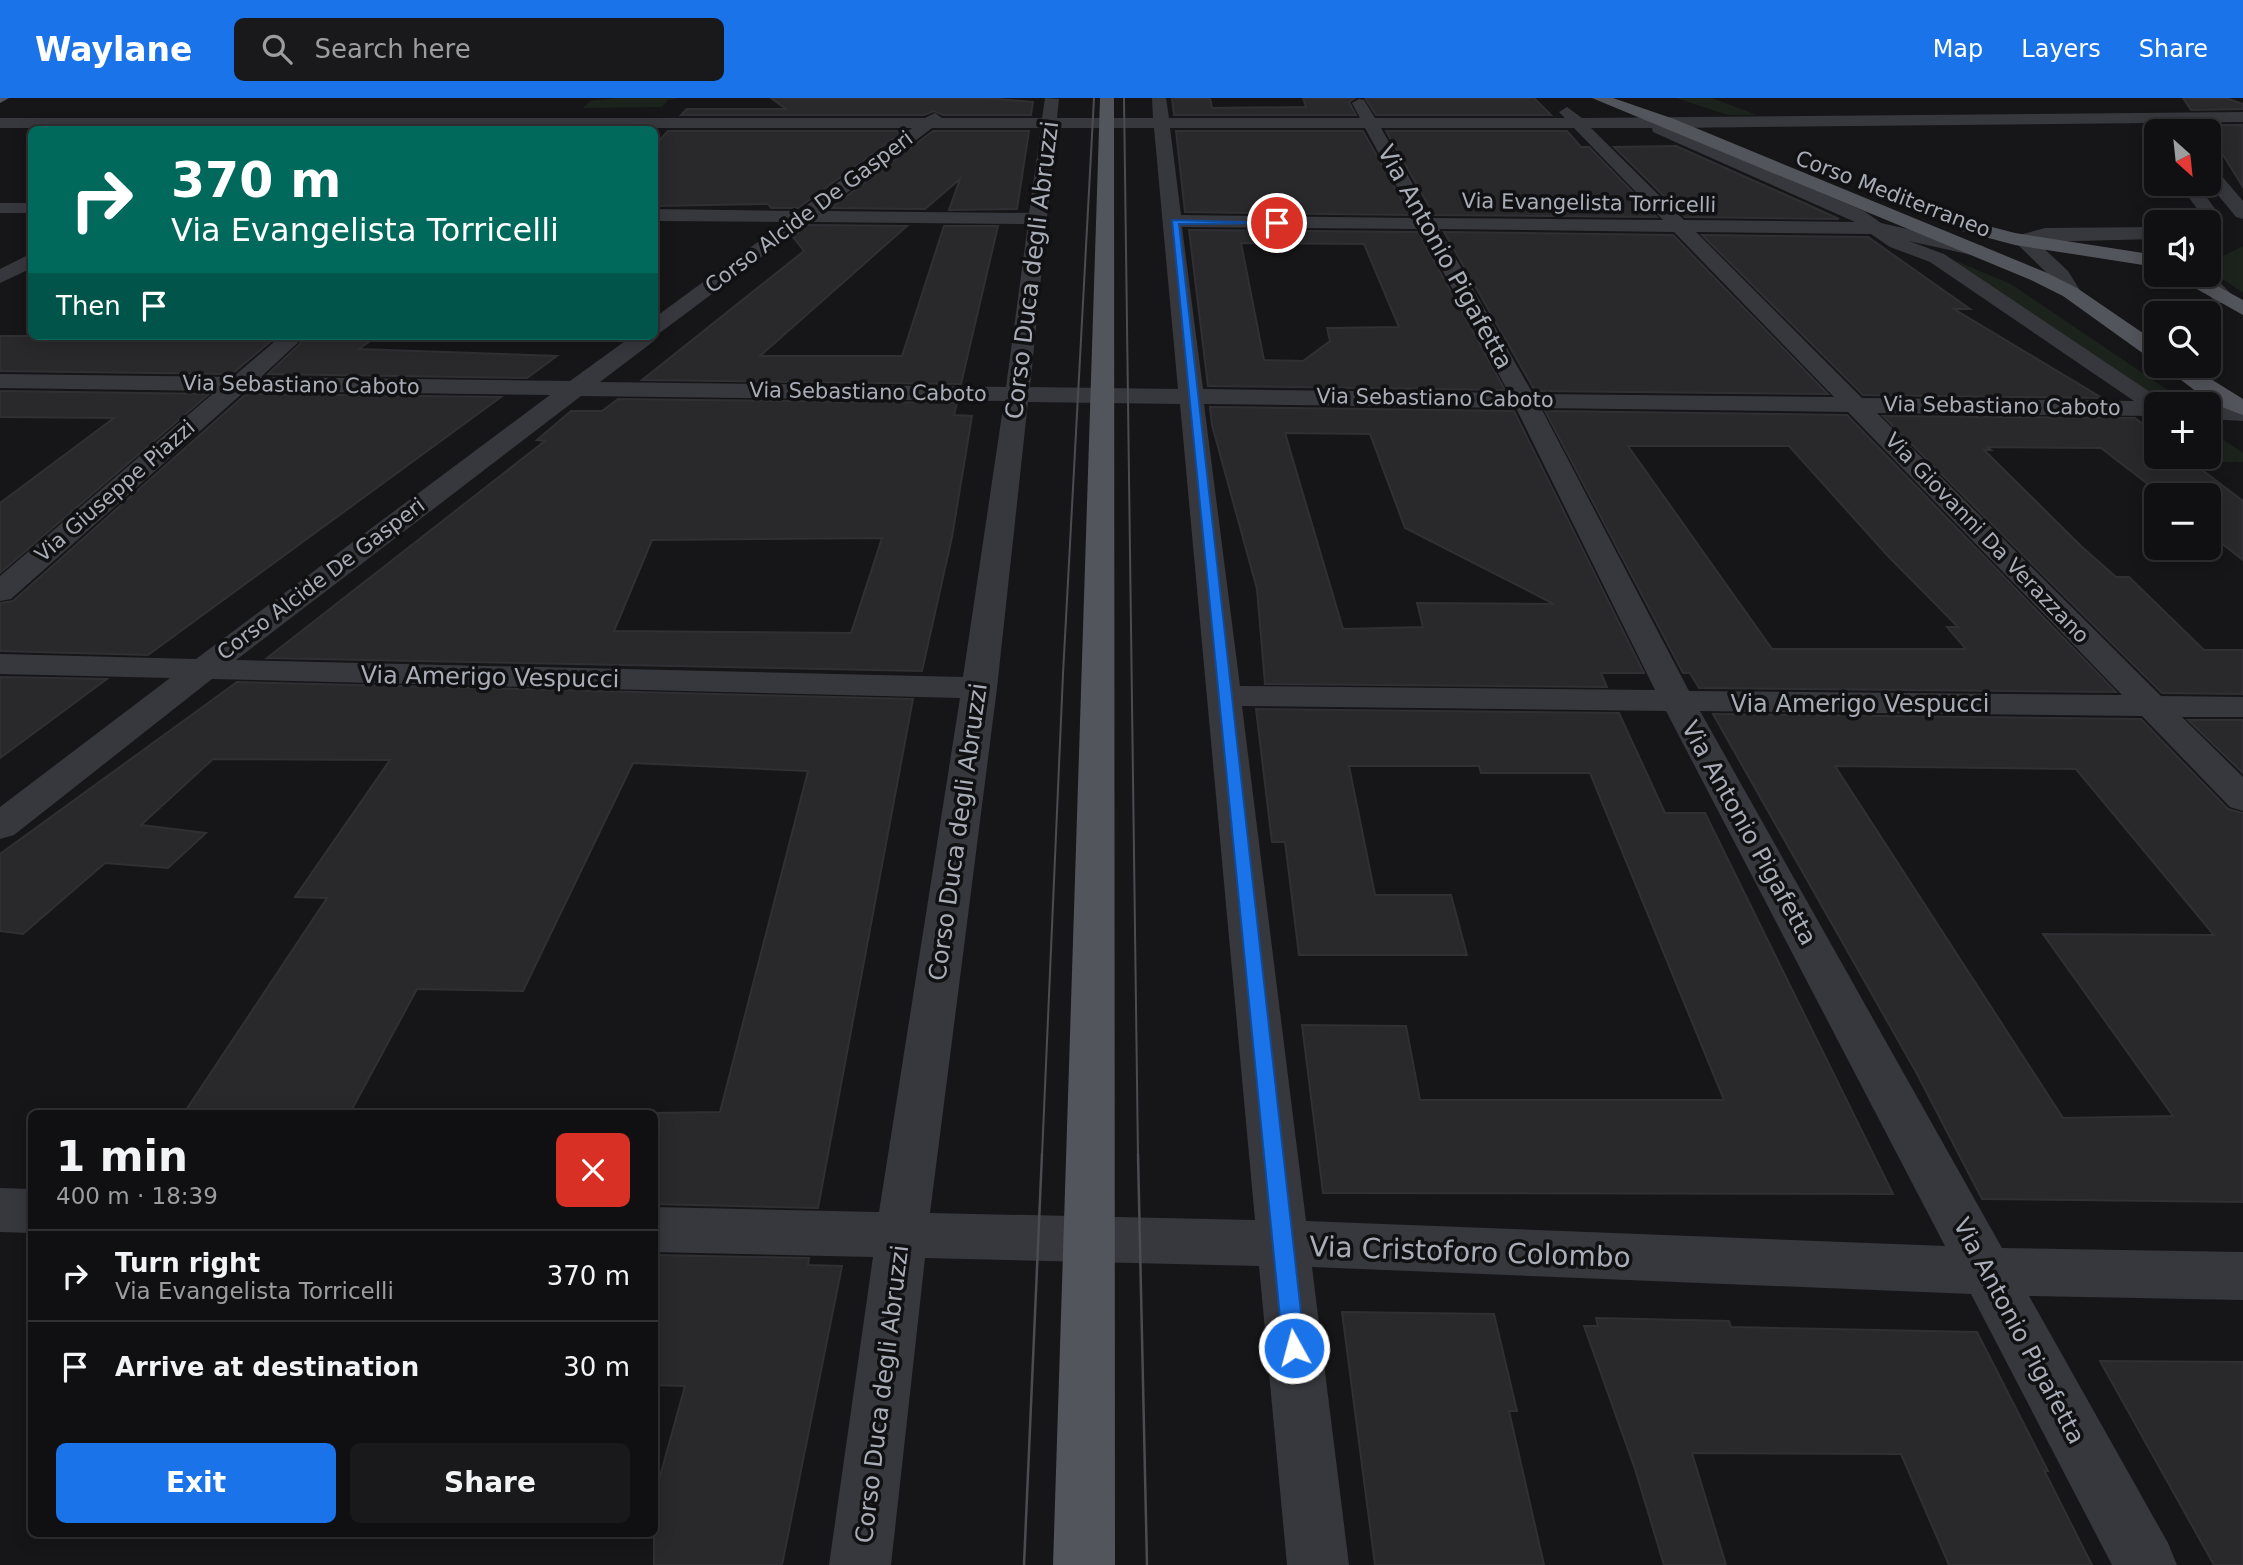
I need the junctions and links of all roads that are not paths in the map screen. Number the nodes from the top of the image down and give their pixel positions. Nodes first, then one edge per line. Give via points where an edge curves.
1 (1107, 98) edge
2 (1553, 98) edge
3 (1599, 98) edge
4 (1638, 98) edge
5 (2136, 100) edge
6 (2169, 102) dead end
7 (302, 104) dead end
8 (560, 105) dead end
9 (956, 105) dead end
10 (21, 107) dead end
11 (1050, 110) edge
12 (1363, 110) edge
13 (1574, 110) edge
14 (1161, 111) edge
15 (0, 117) edge
16 (2243, 117) edge
17 (2144, 119) joint
18 (2176, 119) edge
19 (2221, 120) edge
20 (928, 122) junction
21 (1640, 122) junction
22 (1669, 122) junction
23 (0, 123) edge
24 (1108, 123) junction
25 (1711, 123) junction
26 (197, 126) edge
27 (265, 126) edge
28 (535, 126) edge
29 (2221, 175) edge
30 (2235, 176) dead end
31 (2221, 186) edge
32 (0, 208) edge
33 (28, 208) edge
34 (2243, 213) edge
35 (658, 215) edge
36 (802, 217) junction
37 (1038, 219) junction
38 (1174, 221) junction
39 (1427, 224) junction
40 (1679, 227) junction
41 (1878, 228) junction
42 (2144, 233) edge
43 (2023, 240) junction
44 (1976, 250) junction
45 (2144, 258) edge
46 (28, 261) edge
47 (0, 277) edge
48 (2204, 287) edge
49 (2216, 287) edge
50 (2070, 292) junction
51 (2234, 303) edge
52 (658, 326) edge
53 (289, 340) edge
54 (641, 340) edge
55 (2144, 344) edge
56 (2191, 378) edge
57 (0, 381) edge
58 (238, 384) junction
59 (577, 388) junction
60 (1017, 394) junction
61 (1192, 395) junction
62 (1101, 396) junction
63 (1524, 399) junction
64 (2144, 399) edge
65 (1855, 404) junction
66 (2144, 407) edge
67 (2232, 410) edge
68 (0, 592) edge
69 (0, 664) edge
70 (202, 670) junction
71 (979, 688) junction
72 (1225, 696) junction
73 (1678, 702) junction
74 (2151, 706) junction
75 (2243, 707) edge
76 (2243, 799) edge
77 (0, 826) edge
78 (0, 1210) edge
79 (28, 1211) edge
80 (658, 1229) edge
81 (901, 1236) junction
82 (1088, 1241) junction
83 (1282, 1246) junction
84 (1987, 1271) junction
85 (2243, 1276) edge
86 (860, 1565) edge
87 (1084, 1565) edge
88 (1318, 1565) edge
89 (2146, 1565) edge

1 - 24 main road
2 - 13 street, Via Giovanni Da Verazzano
3 - 22 main road, Corso Mediterraneo
4 - 25 main road, Corso Mediterraneo
5 - 17 street
6 - 18 street
7 - 27 street
8 - 28 street
9 - 20 street, Corso Alcide De Gasperi
10 - 15 street
11 - 20 street
11 - 24 street
11 - 37 street, Corso Duca degli Abruzzi
12 - 13 street
12 - 14 street
12 - 39 street, Via Antonio Pigafetta
13 - 21 street, Corso Mediterraneo
13 - 21 street
13 - 40 street, Via Giovanni Da Verazzano
14 - 24 street
14 - 38 street
16 - 19 street
17 - 25 street
20 - 28 street
20 - 36 street, Corso Alcide De Gasperi
21 - 22 street
21 - 41 street, Corso Mediterraneo via 1844,209
22 - 25 street
22 - 44 main road, Corso Mediterraneo
23 - 26 street
24 - 62 main road
25 - 43 main road, Corso Mediterraneo via 1952,221
29 - 30 street
31 - 34 street
32 - 33 street
35 - 36 street
36 - 37 street
36 - 52 street, Corso Alcide De Gasperi
37 - 60 street, Corso Duca degli Abruzzi
38 - 39 street, Via Evangelista Torricelli
38 - 61 street
39 - 40 street, Via Evangelista Torricelli
39 - 63 street, Via Antonio Pigafetta
40 - 41 street, Via Evangelista Torricelli
40 - 65 street, Via Giovanni Da Verazzano
41 - 44 street, Corso Mediterraneo
41 - 64 street, Corso Mediterraneo via 1897,243 1937,258
42 - 43 street via 2045,234
43 - 45 main road, Corso Mediterraneo
43 - 50 street via 2061,275
44 - 50 main road, Corso Mediterraneo
46 - 47 street
48 - 51 main road
49 - 51 street
50 - 55 main road, Corso Mediterraneo
53 - 58 street, Via Giuseppe Piazzi
54 - 59 street, Corso Alcide De Gasperi
56 - 67 main road
57 - 58 street, Via Sebastiano Caboto
58 - 59 street, Via Sebastiano Caboto
58 - 68 street, Via Giuseppe Piazzi
59 - 60 street, Via Sebastiano Caboto
59 - 70 street, Corso Alcide De Gasperi
60 - 62 street, Via Sebastiano Caboto
60 - 71 street, Corso Duca degli Abruzzi
61 - 62 street, Via Sebastiano Caboto
61 - 63 street, Via Sebastiano Caboto
61 - 72 street
62 - 82 main road
63 - 65 street, Via Sebastiano Caboto
63 - 73 street, Via Antonio Pigafetta
65 - 66 street, Via Sebastiano Caboto
65 - 74 street, Via Giovanni Da Verazzano
69 - 70 street, Via Amerigo Vespucci
70 - 71 street, Via Amerigo Vespucci
70 - 77 street, Corso Alcide De Gasperi
71 - 81 street, Corso Duca degli Abruzzi
72 - 73 street, Via Amerigo Vespucci
72 - 83 street
73 - 74 street, Via Amerigo Vespucci
73 - 84 street, Via Antonio Pigafetta
74 - 75 street, Via Amerigo Vespucci
74 - 76 street, Via Giovanni Da Verazzano
78 - 79 street
80 - 81 street, Via Cristoforo Colombo
81 - 82 street, Via Cristoforo Colombo
81 - 86 street, Corso Duca degli Abruzzi
82 - 83 street, Via Cristoforo Colombo
82 - 87 main road
83 - 84 street, Via Cristoforo Colombo
83 - 88 street
84 - 85 street, Via Cristoforo Colombo
84 - 89 street, Via Antonio Pigafetta

